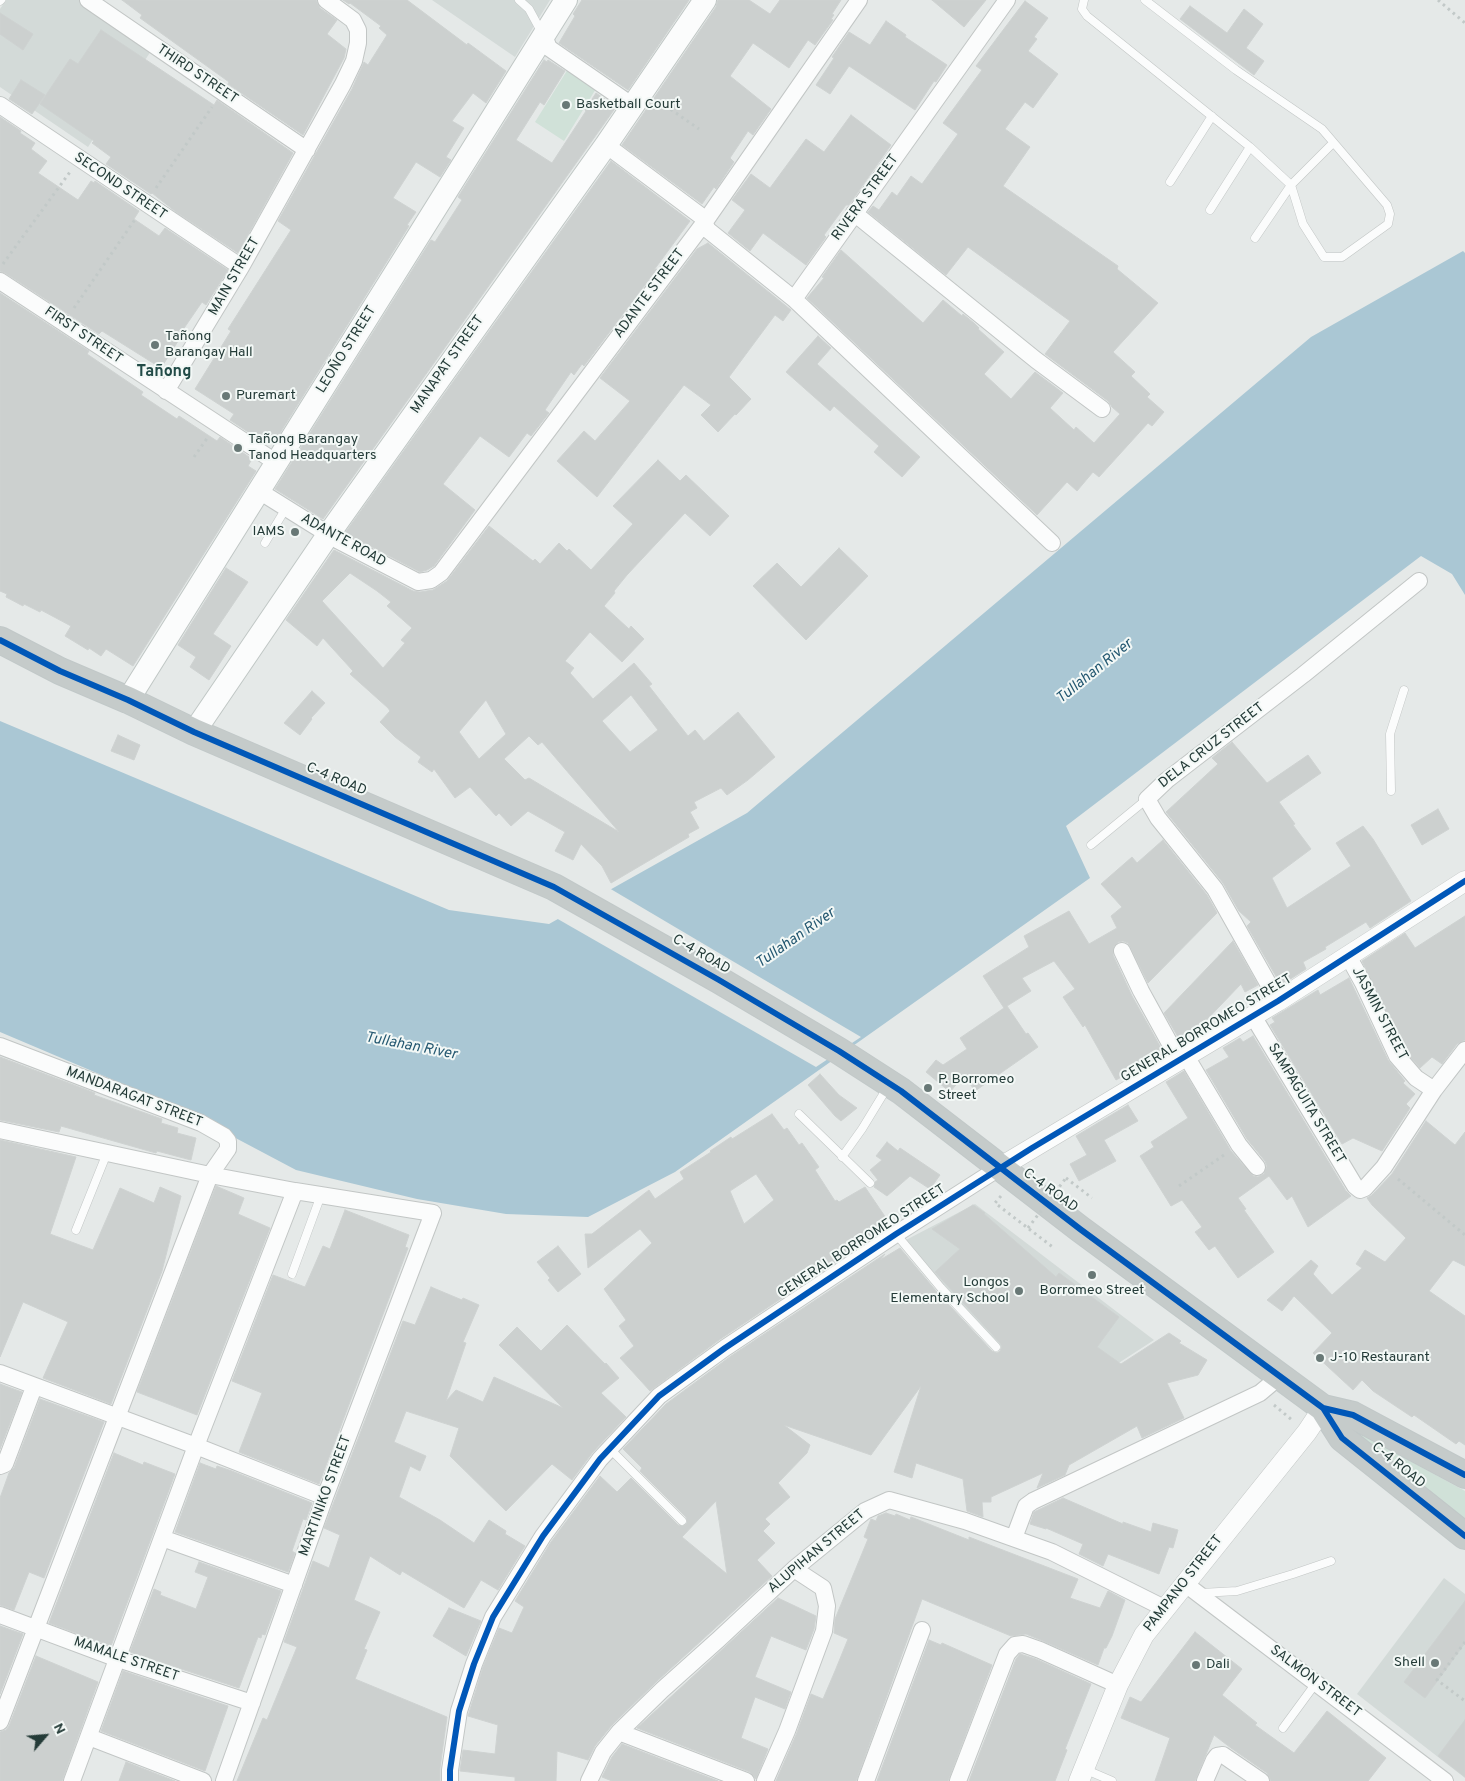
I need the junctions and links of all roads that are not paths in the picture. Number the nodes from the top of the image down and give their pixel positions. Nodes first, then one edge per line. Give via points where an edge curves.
1 (88, 0) edge
2 (326, 0) edge
3 (519, 0) edge
4 (566, 0) edge
5 (705, 0) edge
6 (859, 0) edge
7 (1007, 0) edge
8 (1084, 0) edge
9 (1145, 0) edge
10 (544, 36) junction
11 (638, 98) junction
12 (0, 106) edge
13 (1212, 116) junction
14 (1333, 142) junction
15 (606, 145) junction
16 (1250, 147) junction
17 (307, 150) junction
18 (1170, 182) dead end
19 (1291, 186) junction
20 (1210, 210) dead end
21 (854, 213) junction
22 (704, 223) junction
23 (1255, 238) dead end
24 (241, 267) junction
25 (0, 281) edge
26 (794, 299) junction
27 (166, 391) junction
28 (1102, 409) dead end
29 (277, 463) junction
30 (259, 491) junction
31 (286, 508) junction
32 (328, 535) junction
33 (1052, 542) dead end
34 (265, 543) dead end
35 (431, 580) joint
36 (1419, 581) dead end
37 (0, 640) edge
38 (1404, 690) dead end
39 (128, 700) junction
40 (194, 732) junction
41 (1391, 791) dead end
42 (1146, 799) junction
43 (1092, 845) dead end
44 (1465, 881) edge
45 (1122, 951) dead end
46 (1348, 956) junction
47 (1278, 1001) junction
48 (1253, 1016) junction
49 (0, 1046) edge
50 (1465, 1050) edge
51 (1182, 1058) junction
52 (890, 1084) junction
53 (1434, 1090) junction
54 (799, 1114) dead end
55 (0, 1130) edge
56 (107, 1153) junction
57 (842, 1157) junction
58 (1257, 1167) dead end
59 (999, 1168) junction
60 (210, 1175) junction
61 (870, 1183) dead end
62 (295, 1191) junction
63 (321, 1195) junction
64 (76, 1230) dead end
65 (896, 1234) junction
66 (292, 1274) dead end
67 (996, 1347) dead end
68 (0, 1374) edge
69 (1270, 1385) junction
70 (34, 1386) junction
71 (1323, 1408) junction
72 (117, 1418) junction
73 (196, 1446) junction
74 (610, 1449) junction
75 (0, 1466) edge
76 (1464, 1472) edge
77 (325, 1497) junction
78 (682, 1521) dead end
79 (1465, 1536) edge
80 (162, 1538) junction
81 (1014, 1538) junction
82 (1331, 1561) dead end
83 (794, 1569) junction
84 (294, 1585) junction
85 (1191, 1588) junction
86 (1164, 1608) junction
87 (0, 1615) edge
88 (36, 1628) junction
89 (922, 1630) dead end
90 (118, 1659) junction
91 (1316, 1683) junction
92 (1118, 1685) junction
93 (252, 1703) junction
94 (0, 1722) edge
95 (1283, 1728) dead end
96 (619, 1732) junction
97 (89, 1737) junction
98 (1082, 1775) edge
99 (1444, 1780) edge
100 (72, 1781) edge
101 (204, 1781) edge
102 (224, 1781) edge
103 (450, 1781) edge
104 (589, 1781) edge
105 (746, 1781) edge
106 (765, 1781) edge
107 (866, 1781) edge
108 (958, 1781) edge
109 (1112, 1781) edge
110 (1205, 1781) edge
111 (1261, 1781) edge

1 - 17 street, THIRD STREET
2 - 17 street, MAIN STREET via 352,20 358,30 358,43 347,76
3 - 10 lane via 529,8
4 - 10 main road, LEOÑO STREET
5 - 11 main road, MANAPAT STREET
6 - 22 street, ADANTE STREET
7 - 21 street, RIVERA STREET
8 - 13 lane via 1082,9 1086,16
9 - 14 lane via 1236,70 1322,129
10 - 11 street via 549,48
10 - 29 main road, LEOÑO STREET
11 - 15 main road, MANAPAT STREET
12 - 24 street, SECOND STREET
13 - 16 lane
13 - 18 lane
14 - 19 lane
14 - 19 lane via 1387,205 1390,214 1388,224 1342,256 1324,257 1303,224
15 - 22 street via 701,216
15 - 32 main road, MANAPAT STREET
16 - 19 lane
16 - 20 lane
17 - 24 street, MAIN STREET
19 - 23 lane
21 - 26 street, RIVERA STREET
21 - 28 street
22 - 26 street via 708,230
22 - 35 street, ADANTE STREET via 441,573
24 - 27 street, MAIN STREET
25 - 27 street, FIRST STREET
26 - 33 street
27 - 29 street
29 - 30 main road, LEOÑO STREET
30 - 31 street, ADANTE ROAD
30 - 39 main road, LEOÑO STREET
31 - 32 street, ADANTE ROAD
31 - 34 lane
32 - 35 street, ADANTE ROAD via 418,582
32 - 40 main road, MANAPAT STREET
36 - 42 street, DELA CRUZ STREET
37 - 39 highway, C-4 ROAD via 60,671
38 - 41 lane via 1390,734
39 - 40 highway, C-4 ROAD
40 - 52 highway, C-4 ROAD via 554,887 719,980
42 - 43 lane
42 - 47 street, DELA CRUZ STREET via 1215,889
44 - 46 street, GENERAL BORROMEO STREET
45 - 51 street via 1141,991
46 - 47 street, GENERAL BORROMEO STREET
46 - 53 street, JASMIN STREET via 1397,1056 1416,1078
47 - 48 street, GENERAL BORROMEO STREET
48 - 51 street, GENERAL BORROMEO STREET
48 - 53 street, SAMPAGUITA STREET via 1360,1190 1384,1167
49 - 60 street, MANDARAGAT STREET via 218,1132 228,1141 228,1148
50 - 53 street
51 - 58 street
51 - 59 street, GENERAL BORROMEO STREET
52 - 57 lane
52 - 59 highway, C-4 ROAD
54 - 57 lane
55 - 56 street
56 - 60 street
56 - 64 lane
57 - 61 lane
59 - 65 street, GENERAL BORROMEO STREET
59 - 69 highway, C-4 ROAD
60 - 62 street
60 - 72 street
62 - 63 street
62 - 73 street
63 - 66 lane
63 - 77 street, MARTINIKO STREET via 433,1213
65 - 67 lane via 940,1288
65 - 74 street, GENERAL BORROMEO STREET via 659,1396
68 - 70 street
69 - 71 highway, C-4 ROAD
69 - 81 street via 1033,1501 1026,1506
70 - 72 street
70 - 75 street via 5,1464
71 - 76 highway, C-4 ROAD via 1353,1415
71 - 79 highway, C-4 ROAD via 1342,1438
71 - 85 street, PAMPANO STREET
72 - 73 street
72 - 88 street
73 - 77 street
73 - 80 street
74 - 78 lane
74 - 103 street, GENERAL BORROMEO STREET via 543,1536 492,1617 459,1711
77 - 84 street, MARTINIKO STREET
80 - 84 street
80 - 90 street
81 - 83 street, ALUPIHAN STREET via 889,1500 865,1511
81 - 86 street, ALUPIHAN STREET via 1052,1552
82 - 85 lane via 1237,1590
83 - 96 street, ALUPIHAN STREET
83 - 106 street via 823,1588 827,1606 824,1631
84 - 93 street, MARTINIKO STREET
85 - 86 street, PAMPANO STREET
85 - 91 street, SALMON STREET
86 - 92 street, PAMPANO STREET via 1144,1635
87 - 88 street, MAMALE STREET
88 - 90 street, MAMALE STREET
88 - 94 street
89 - 107 street
90 - 93 street, MAMALE STREET
90 - 97 street
91 - 95 lane
91 - 99 street, SALMON STREET
92 - 98 street, PAMPANO STREET
92 - 108 street via 1040,1650 1023,1644 1015,1645 1007,1654
93 - 102 street, MARTINIKO STREET
96 - 104 street, ALUPIHAN STREET via 603,1752
96 - 105 street
97 - 100 street
97 - 101 street
98 - 109 lane
110 - 111 street via 1214,1760 1222,1755

